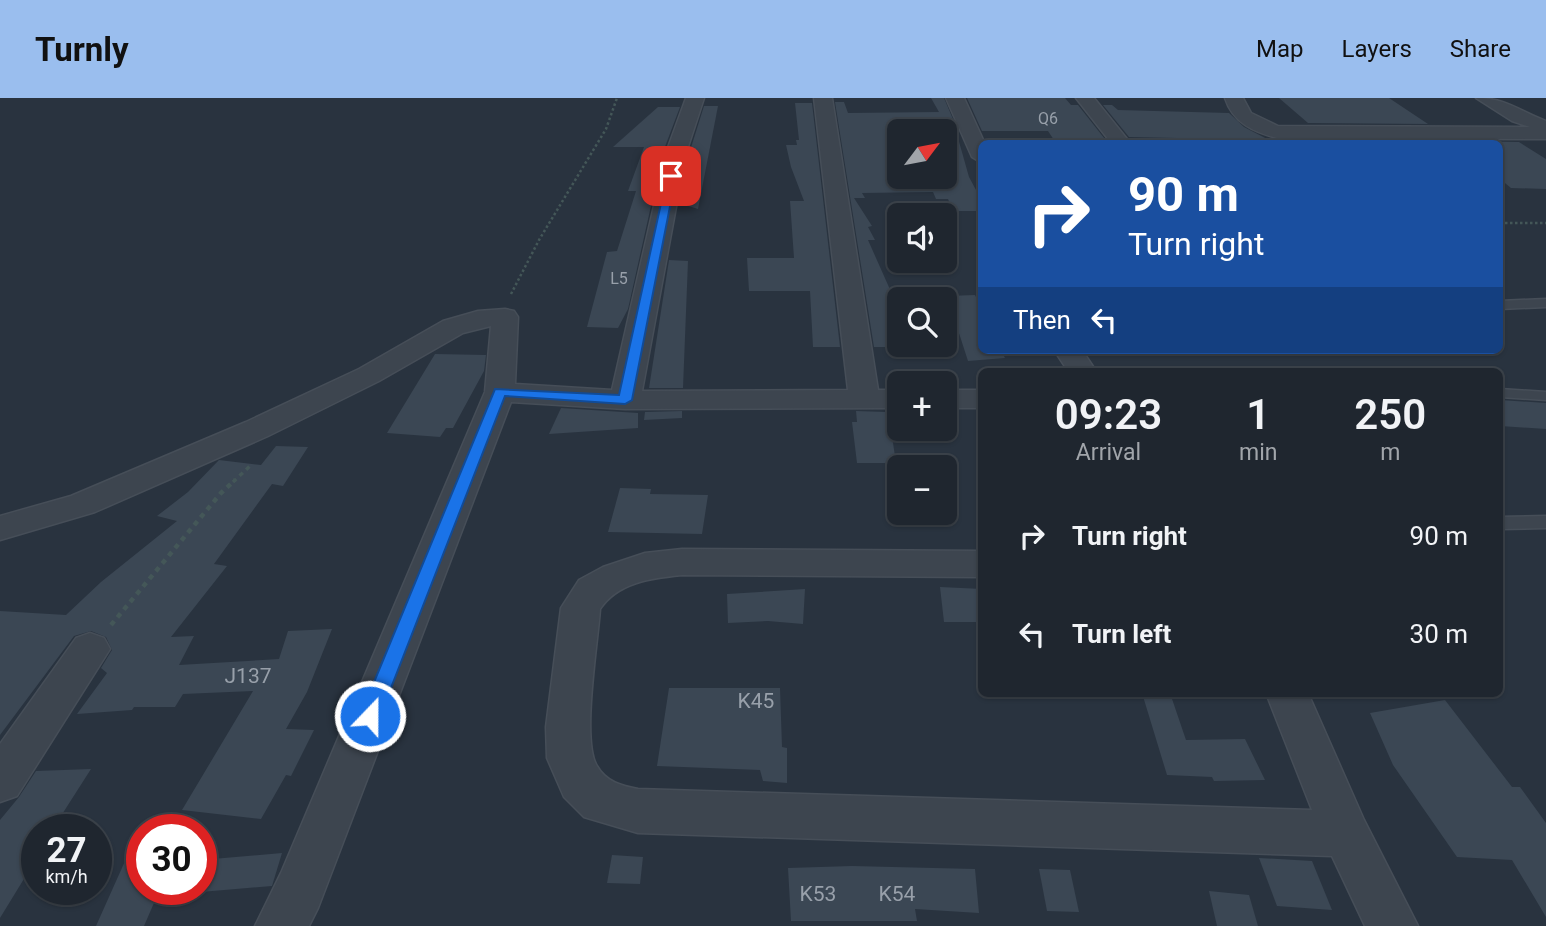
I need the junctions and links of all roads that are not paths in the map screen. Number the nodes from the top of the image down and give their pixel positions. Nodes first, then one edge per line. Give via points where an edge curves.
1 (695, 98) edge
2 (823, 98) edge
3 (955, 98) edge
4 (1085, 98) edge
5 (1234, 98) edge
6 (1485, 98) edge
7 (1546, 127) edge
8 (1546, 133) edge
9 (1119, 140) edge
10 (978, 148) edge
11 (1546, 303) edge
12 (1503, 305) edge
13 (500, 392) junction
14 (1503, 393) edge
15 (1546, 396) edge
16 (864, 399) junction
17 (887, 399) edge
18 (957, 399) edge
19 (978, 399) edge
20 (625, 400) junction
21 (1546, 522) edge
22 (1503, 523) edge
23 (0, 528) edge
24 (978, 564) edge
25 (89, 649) road end
26 (1289, 697) edge
27 (0, 782) edge
28 (1346, 834) junction
29 (281, 926) edge
30 (1392, 926) edge

1 - 20 street via 676,153
2 - 16 street
3 - 10 street
4 - 9 street
5 - 8 street via 1250,123 1278,132
6 - 7 street
11 - 12 lane
13 - 20 street
13 - 23 street via 505,317 478,319 453,327 369,375 257,429 83,504
13 - 29 street via 305,878
14 - 15 lane
16 - 17 street
16 - 20 street
18 - 19 street
21 - 22 lane
24 - 28 street via 682,562 645,566 616,576 593,590 581,608 568,727 570,758 581,783 601,803 638,811
25 - 27 street
26 - 28 street
28 - 30 street

